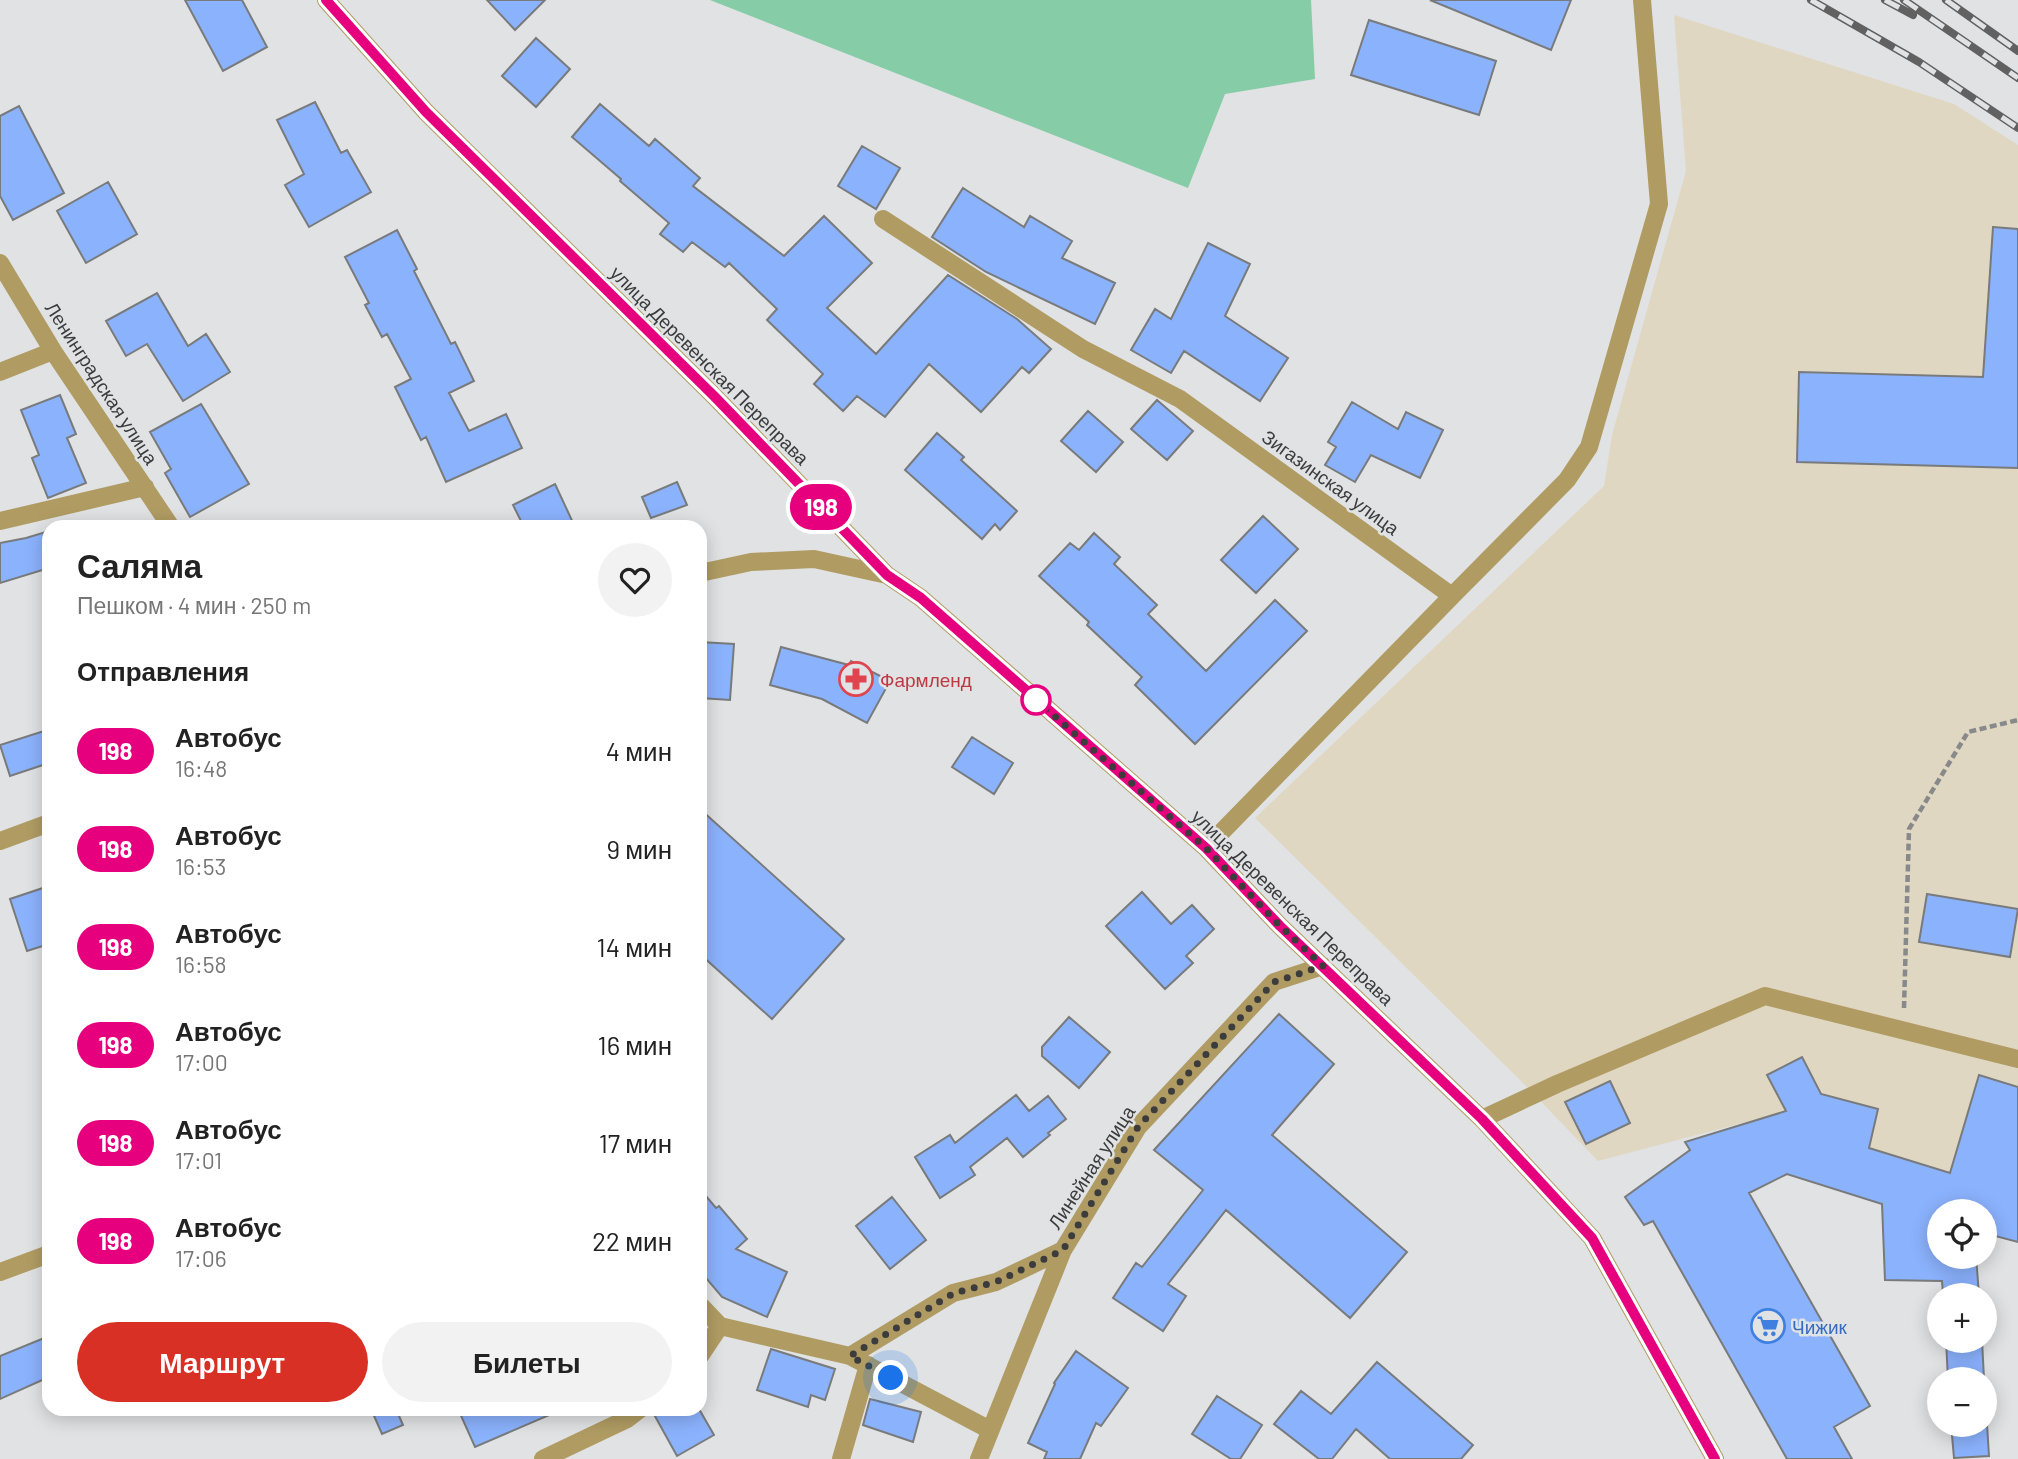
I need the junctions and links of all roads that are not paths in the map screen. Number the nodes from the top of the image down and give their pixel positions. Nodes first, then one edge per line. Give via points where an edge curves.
1 (326, 0) edge
2 (1642, 0) edge
3 (883, 219) dead end
4 (0, 262) edge
5 (53, 351) junction
6 (0, 372) edge
7 (145, 487) junction
8 (166, 520) edge
9 (0, 521) edge
10 (707, 571) edge
11 (887, 575) junction
12 (1452, 596) junction
13 (42, 826) edge
14 (0, 841) edge
15 (1206, 848) junction
16 (1323, 966) junction
17 (2018, 1059) edge
18 (1482, 1119) junction
19 (1063, 1250) junction
20 (42, 1257) edge
21 (0, 1272) edge
22 (707, 1312) edge
23 (720, 1326) junction
24 (707, 1346) edge
25 (850, 1356) junction
26 (868, 1366) junction
27 (631, 1416) edge
28 (990, 1430) junction
29 (543, 1459) edge
30 (841, 1459) edge
31 (979, 1459) edge
32 (1715, 1459) edge

1 - 11 street, улица Деревенская Переправа via 426,112 714,396
2 - 12 street via 1659,204 1589,447 1567,480
3 - 12 street, Зигазинская улица via 1083,349 1180,400
4 - 5 street, Ленинградская улица
5 - 6 street
5 - 7 street, Ленинградская улица
7 - 8 street, Ленинградская улица
7 - 9 street
10 - 11 street via 751,562 814,559
11 - 15 street, улица Деревенская Переправа via 921,598
12 - 15 street
13 - 14 street
15 - 16 street, улица Деревенская Переправа
16 - 18 street, улица Деревенская Переправа
16 - 19 street, Линейная улица via 1274,982 1138,1127
17 - 18 street via 1765,996
18 - 32 street, улица Деревенская Переправа via 1592,1238
19 - 25 street via 996,1282 954,1293
19 - 28 street, Линейная улица
20 - 21 street
22 - 23 street
23 - 24 street
23 - 25 street
25 - 26 street
26 - 28 street
26 - 30 street
27 - 29 street
28 - 31 street, Линейная улица

